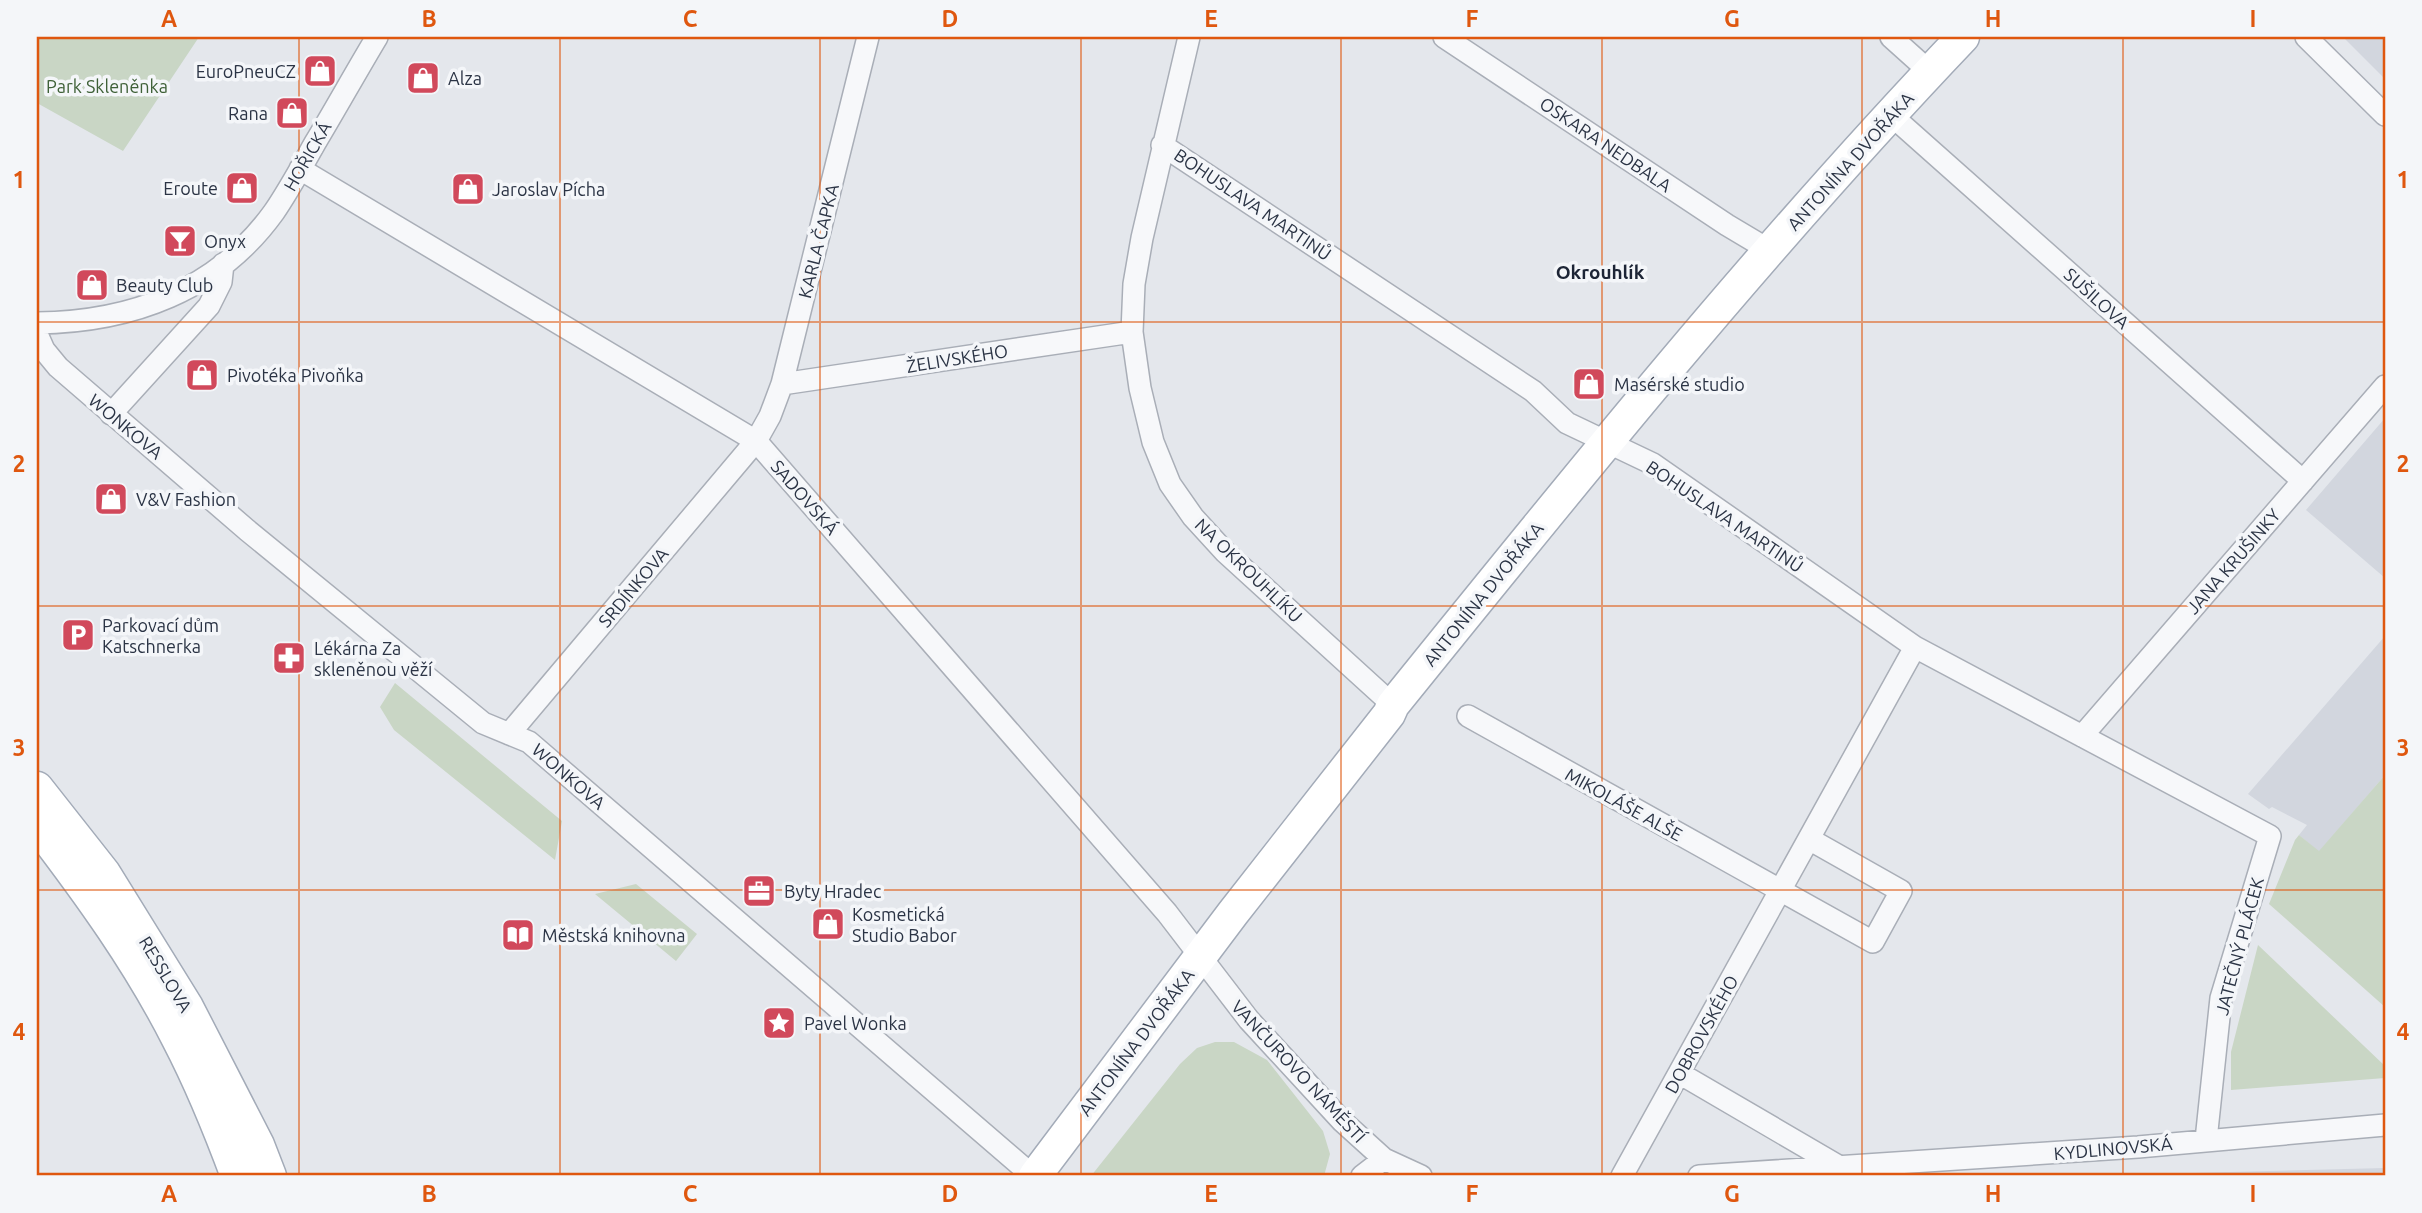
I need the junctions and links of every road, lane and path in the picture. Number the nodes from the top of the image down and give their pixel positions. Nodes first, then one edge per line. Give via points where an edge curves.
1 (377, 37) edge
2 (868, 37) edge
3 (1444, 37) edge
4 (1891, 37) edge
5 (1964, 37) edge
6 (2306, 37) edge
7 (1181, 39) edge
8 (1930, 72) junction
9 (1891, 115) junction
10 (2385, 115) edge
11 (1163, 145) junction
12 (300, 169) junction
13 (1769, 250) junction
14 (223, 264) junction
15 (37, 323) edge
16 (1132, 332) junction
17 (37, 334) edge
18 (782, 384) junction
19 (2385, 386) edge
20 (111, 414) junction
21 (756, 441) junction
22 (1606, 441) junction
23 (2303, 481) junction
24 (1915, 647) junction
25 (1393, 705) junction
26 (1468, 716) dead end
27 (509, 734) junction
28 (2082, 736) junction
29 (37, 788) edge
30 (37, 825) edge
31 (2270, 836) joint
32 (1809, 839) junction
33 (1780, 891) junction
34 (1200, 957) junction
35 (1679, 1073) junction
36 (2385, 1125) edge
37 (2206, 1140) junction
38 (1384, 1159) junction
39 (1840, 1167) junction
40 (237, 1176) edge
41 (270, 1176) edge
42 (1034, 1176) edge
43 (1362, 1176) edge
44 (1421, 1176) edge
45 (1622, 1176) edge
46 (1699, 1176) edge

1 - 12 street, HOŘICKÁ
2 - 18 street, KARLA ČAPKA
3 - 13 street, OSKARA NEDBALA
4 - 8 street
5 - 8 main road, ANTONÍNA DVOŘÁKA
6 - 10 street
7 - 11 street, NA OKROUHLÍKU
8 - 9 main road, ANTONÍNA DVOŘÁKA
9 - 13 main road, ANTONÍNA DVOŘÁKA
9 - 23 street, SUŠILOVA
11 - 16 street, NA OKROUHLÍKU via 1142,238
11 - 22 street, BOHUSLAVA MARTINŮ via 1534,391 1563,420
12 - 14 street, HOŘICKÁ via 274,212
12 - 21 street, SADOVSKÁ
13 - 22 main road, ANTONÍNA DVOŘÁKA
14 - 15 street, HOŘICKÁ via 193,286 138,310 107,318
14 - 20 street via 221,282 209,306
16 - 18 street, ŽELIVSKÉHO
16 - 25 street, NA OKROUHLÍKU via 1153,442 1170,484 1193,517 1225,552
17 - 20 street, WONKOVA via 58,368
18 - 21 street, KARLA ČAPKA
19 - 23 street, JANA KRUŠINKY
20 - 27 street, WONKOVA via 483,723
21 - 27 street, SRDÍNKOVA
21 - 34 street, SADOVSKÁ via 1149,892
22 - 24 street, BOHUSLAVA MARTINŮ via 1653,464
22 - 25 main road, ANTONÍNA DVOŘÁKA
23 - 28 street, JANA KRUŠINKY
24 - 28 street, BOHUSLAVA MARTINŮ
24 - 32 street, DOBROVSKÉHO
25 - 34 main road, ANTONÍNA DVOŘÁKA
26 - 33 street, MIKOLÁŠE ALŠE
27 - 42 street, WONKOVA via 529,742
28 - 31 street, BOHUSLAVA MARTINŮ
29 - 41 main road, RESSLOVA via 104,873 187,1007
30 - 40 main road, RESSLOVA via 130,955 178,1038
31 - 37 street, JATEČNÝ PLÁCEK via 2221,998
32 - 33 street, DOBROVSKÉHO
32 - 33 street via 1901,891 1873,943
33 - 35 street, DOBROVSKÉHO
34 - 38 street, VANČUROVO NÁMĚSTÍ via 1267,1040 1342,1122
34 - 42 main road, ANTONÍNA DVOŘÁKA
35 - 39 street
35 - 45 street, DOBROVSKÉHO
36 - 37 street, KYDLINOVSKÁ
37 - 39 street, KYDLINOVSKÁ
38 - 43 street
38 - 44 street
39 - 46 street, KYDLINOVSKÁ

